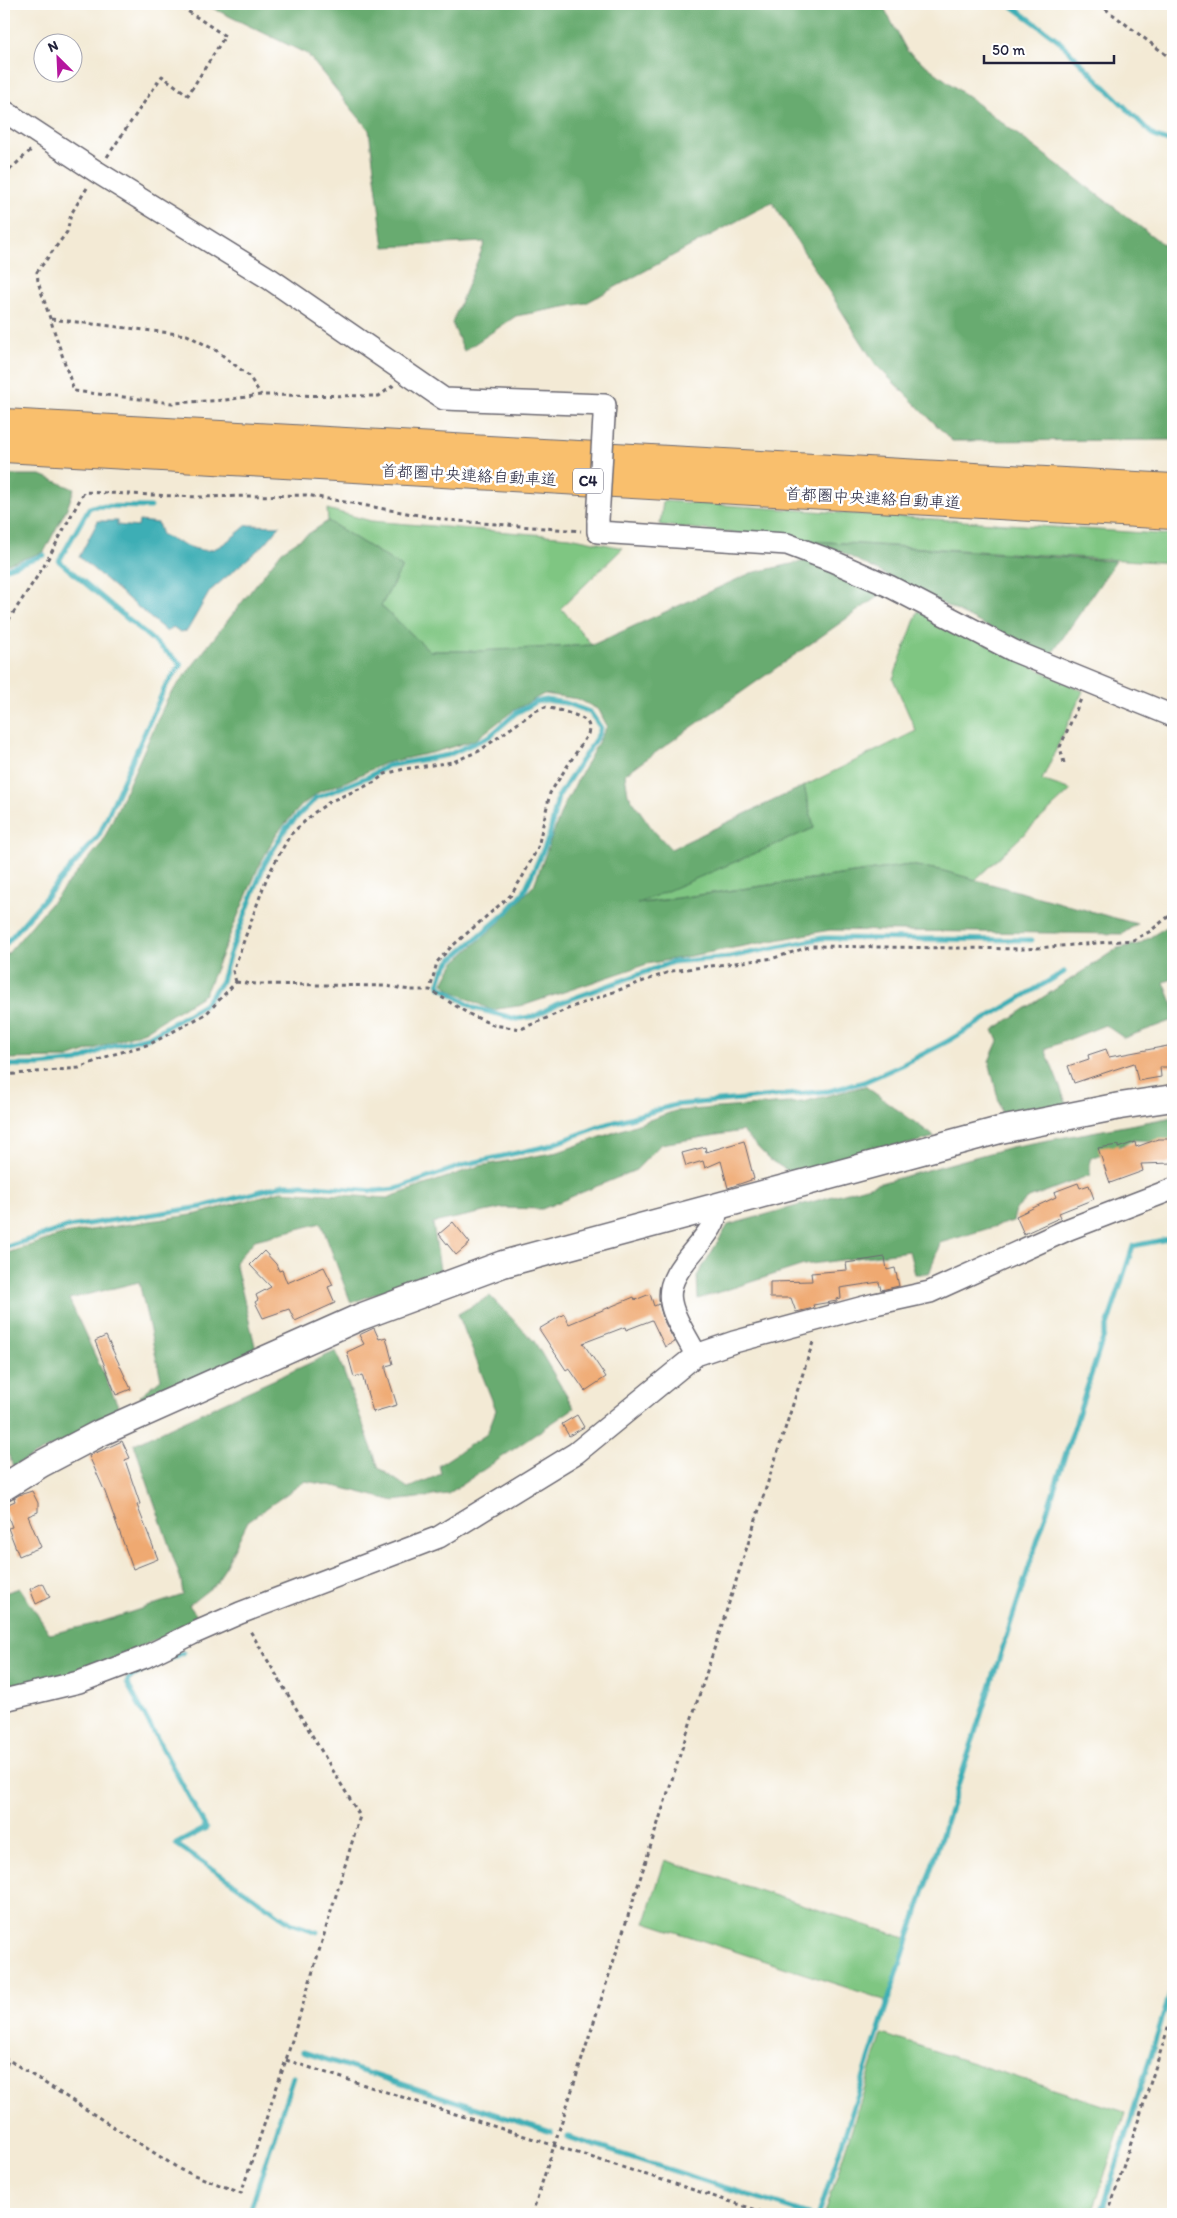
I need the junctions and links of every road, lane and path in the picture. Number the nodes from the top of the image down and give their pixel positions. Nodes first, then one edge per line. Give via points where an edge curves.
1 (177, 4) edge
2 (1099, 4) edge
3 (1173, 60) edge
4 (4, 111) edge
5 (44, 138) junction
6 (97, 172) junction
7 (4, 175) edge
8 (51, 320) junction
9 (409, 375) junction
10 (261, 395) junction
11 (4, 423) edge
12 (4, 448) edge
13 (1173, 488) edge
14 (1173, 515) edge
15 (594, 526) junction
16 (4, 627) edge
17 (1089, 681) junction
18 (1173, 716) edge
19 (1064, 764) dead end
20 (1173, 913) edge
21 (236, 982) junction
22 (430, 990) junction
23 (4, 1075) edge
24 (1173, 1098) edge
25 (1173, 1189) edge
26 (716, 1207) junction
27 (817, 1320) junction
28 (696, 1355) junction
29 (4, 1487) edge
30 (240, 1614) junction
31 (4, 1700) edge
32 (1173, 2013) edge
33 (4, 2057) edge
34 (8, 2060) junction
35 (286, 2060) junction
36 (4, 2073) edge
37 (554, 2144) junction
38 (532, 2214) edge
39 (769, 2214) edge
40 (1108, 2214) edge

1 - 6 path via 225,36 188,95 162,76
2 - 3 path
4 - 5 street
5 - 6 street
5 - 7 path
6 - 8 path via 71,214 67,232 37,272
6 - 9 street via 270,279
8 - 10 path via 187,335 217,351 249,376
8 - 10 path via 74,391 172,403
9 - 10 path via 379,396
9 - 15 street, bridge via 444,399 604,405
11 - 13 highway, 首都圏中央連絡自動車道 / C4
12 - 14 highway, 首都圏中央連絡自動車道 / C4
15 - 16 path via 446,520 306,495 198,497 84,492 44,566
15 - 17 street via 598,532 786,544 889,586 1014,651
17 - 18 street
17 - 19 path via 1060,747
20 - 22 path via 1133,940 1026,949 812,946 774,958 672,971 521,1029 493,1025
21 - 22 path
21 - 22 path via 233,970 267,877 290,835 315,812 385,774 453,762 479,751 545,706 581,718 590,728 588,734 550,793 538,846 523,876 511,895 437,962
21 - 23 path via 206,1014 150,1044 79,1068
24 - 26 street via 1000,1130
25 - 27 street via 1070,1229 930,1292
26 - 28 street via 716,1219 672,1284 670,1300 673,1310
26 - 29 street via 503,1264 431,1289 360,1317 100,1433
27 - 28 street
27 - 37 path via 814,1343
28 - 30 street via 576,1453 439,1537
30 - 31 street via 145,1658 79,1682
30 - 35 path via 360,1816
32 - 40 path
33 - 34 path
34 - 35 path via 181,2170 241,2193
34 - 36 path
35 - 37 path
37 - 38 path
37 - 39 path

